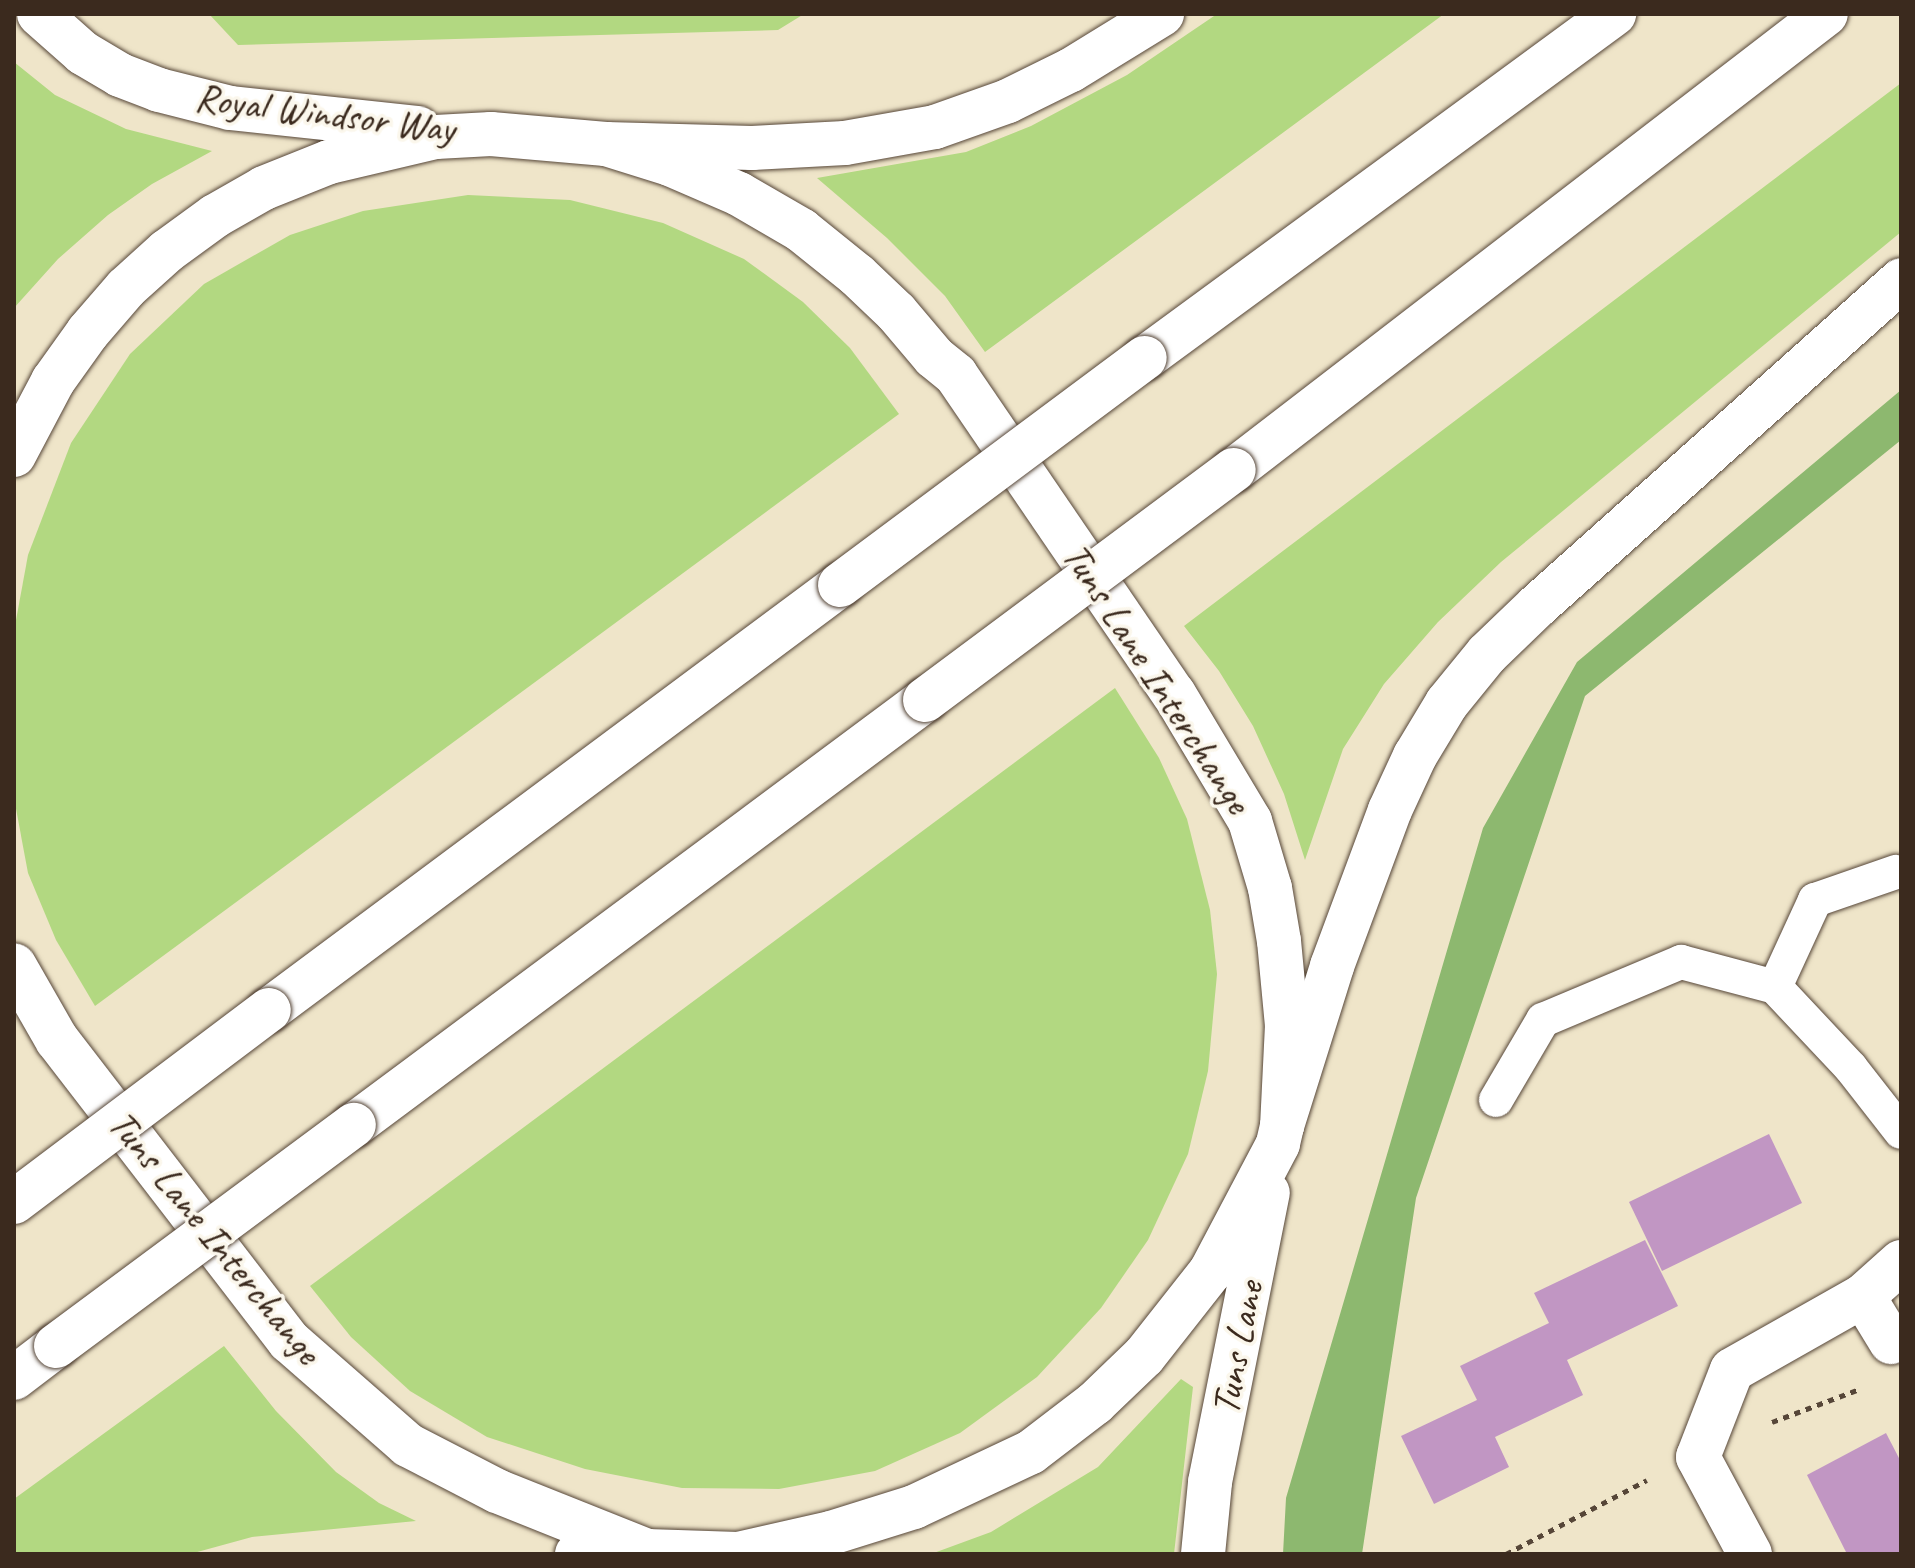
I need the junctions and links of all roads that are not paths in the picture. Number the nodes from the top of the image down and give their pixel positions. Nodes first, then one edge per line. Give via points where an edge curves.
1 (39, 14) edge
2 (1162, 14) edge
3 (1614, 14) edge
4 (1826, 14) edge
5 (491, 134) junction
6 (606, 144) junction
7 (1901, 280) edge
8 (14, 455) edge
9 (1896, 872) dead end
10 (14, 965) edge
11 (1775, 987) junction
12 (1496, 1100) dead end
13 (1901, 1132) edge
14 (1280, 1135) junction
15 (14, 1202) edge
16 (1901, 1262) edge
17 (1863, 1296) junction
18 (1891, 1342) dead end
19 (14, 1378) edge
20 (647, 1551) junction
21 (577, 1554) edge
22 (738, 1554) edge
23 (1203, 1554) edge
24 (1750, 1554) edge

1 - 5 main road, Royal Windsor Way via 83,53 120,75 193,99 275,114
2 - 6 main road via 1021,95 935,127 845,143 768,147
3 - 15 main road, bridge
4 - 19 main road, bridge via 1234,470
5 - 6 main road, Tuns Lane Interchange
5 - 8 main road, Tuns Lane Interchange via 436,137 329,162 264,188 215,216 126,288 88,332 53,381
6 - 14 main road, Tuns Lane Interchange via 739,194 801,230 896,312 956,375 1174,694 1250,821 1270,888 1287,1025
7 - 14 main road via 1537,606 1487,654 1447,703 1390,810 1332,966
9 - 11 lane via 1815,900
10 - 20 main road, Tuns Lane Interchange via 57,1040 289,1341 408,1445 497,1491
11 - 12 lane via 1681,962 1543,1020
11 - 13 lane via 1851,1068
14 - 22 main road, Tuns Lane Interchange via 1211,1271 1144,1356 1055,1435 1031,1452 914,1507
14 - 23 main road, Tuns Lane via 1210,1482
16 - 17 main road
17 - 18 main road
17 - 24 main road via 1732,1370 1698,1457
20 - 21 main road
20 - 22 main road, Tuns Lane Interchange

